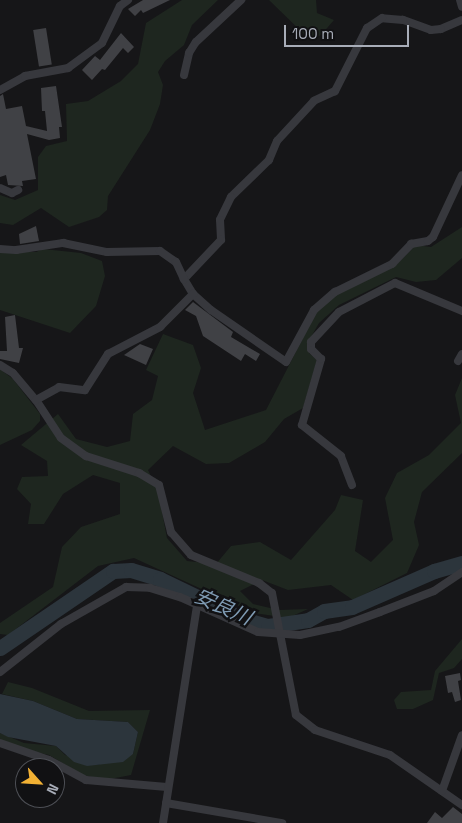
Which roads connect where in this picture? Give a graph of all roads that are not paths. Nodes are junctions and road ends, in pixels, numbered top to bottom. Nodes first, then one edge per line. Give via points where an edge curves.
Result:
1 (128, 0) edge
2 (241, 0) edge
3 (460, 0) edge
4 (462, 7) edge
5 (462, 20) edge
6 (184, 74) dead end
7 (0, 90) edge
8 (462, 175) edge
9 (0, 188) edge
10 (18, 190) dead end
11 (0, 249) edge
12 (184, 279) junction
13 (193, 294) junction
14 (462, 311) edge
15 (0, 365) edge
16 (36, 400) junction
17 (352, 485) dead end
18 (462, 572) edge
19 (197, 606) junction
20 (281, 635) junction
21 (0, 672) edge
22 (462, 736) edge
23 (0, 743) edge
24 (167, 787) junction
25 (442, 790) junction
26 (166, 803) junction
27 (462, 805) edge
28 (163, 823) edge
29 (282, 823) edge

1 - 7 street via 120,6 102,43 68,68 21,77
2 - 6 street via 196,42 189,53
3 - 4 street
5 - 12 street via 431,30 403,20 382,18 367,28 335,91 314,101 277,142 269,160 231,197 220,220 221,240
8 - 13 street via 433,237 411,244 392,264 335,292 314,310 286,362
9 - 10 street via 12,193
11 - 12 street via 16,250 63,243 107,252 160,251 176,262
12 - 13 street
13 - 16 street via 160,327 108,354 85,390 60,387
14 - 17 street via 395,283 339,312 311,342 311,349 320,359 302,425 341,456
15 - 16 street via 13,372
16 - 20 street via 61,438 75,449 110,465 139,473 159,485 163,490 170,532 183,548 212,564 260,583 272,594
18 - 20 street via 434,591 338,628
19 - 20 street via 258,632
19 - 21 street via 159,590 126,588 61,624
19 - 24 street
20 - 25 street via 296,715 315,730 390,755
22 - 25 street
23 - 24 street via 49,760 86,780
24 - 26 street
25 - 27 street
26 - 28 street
26 - 29 street

